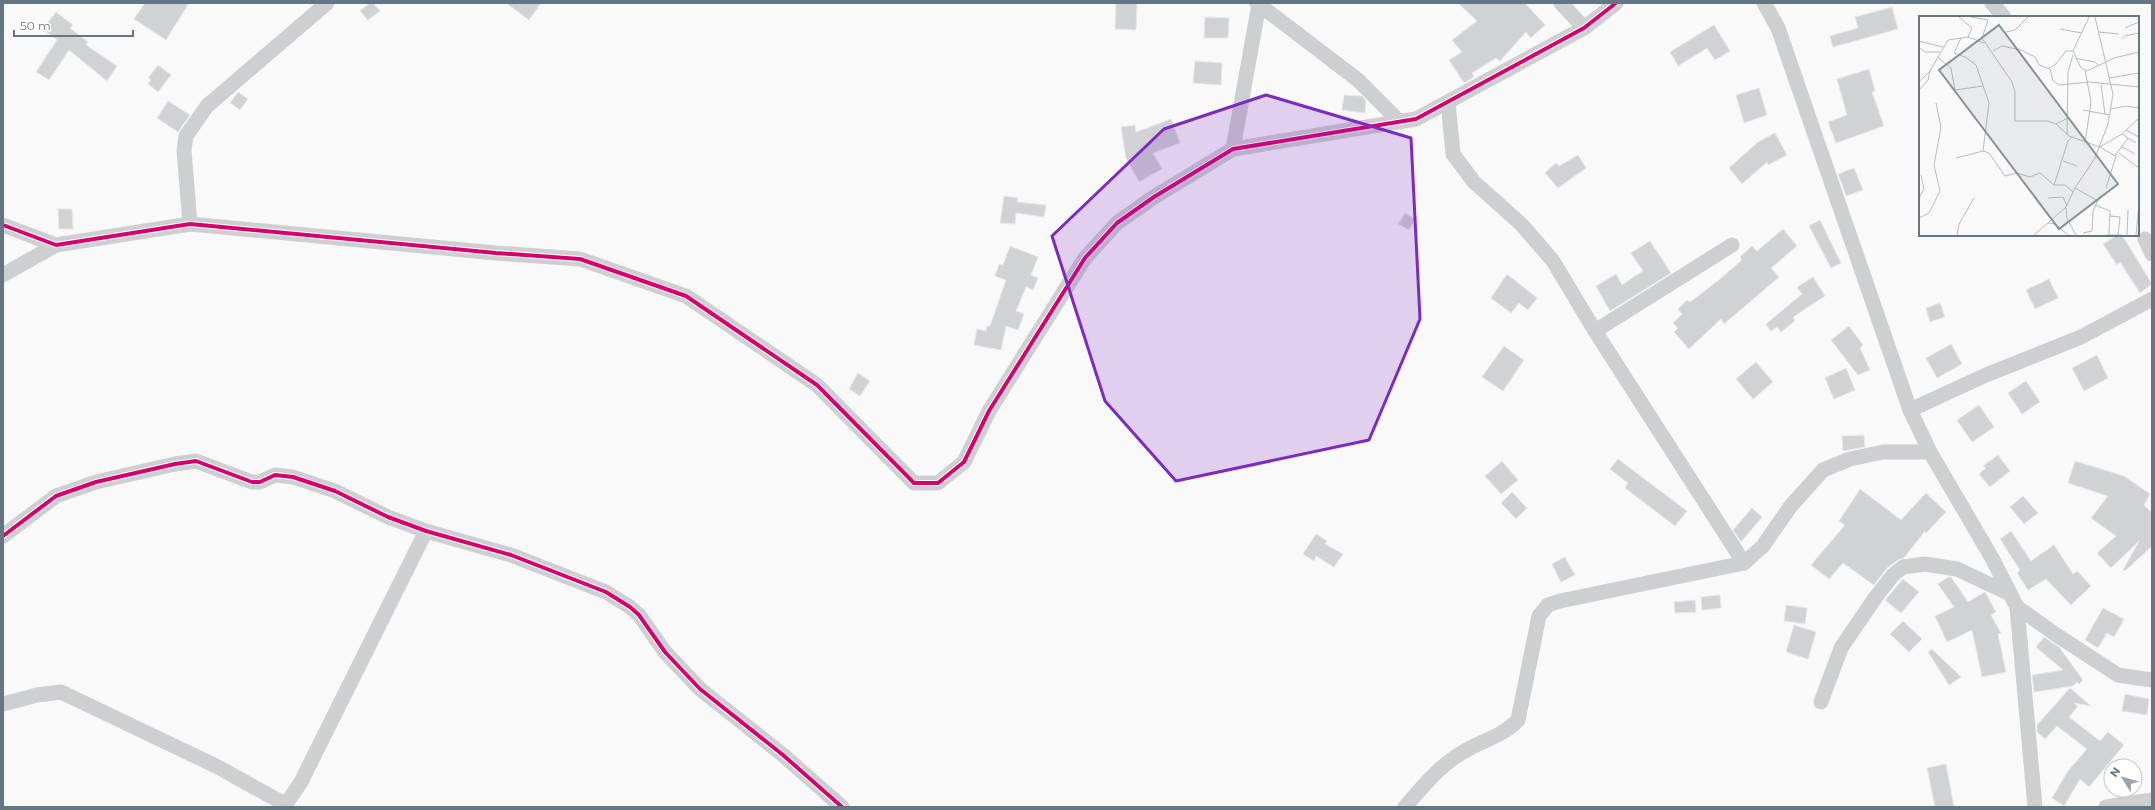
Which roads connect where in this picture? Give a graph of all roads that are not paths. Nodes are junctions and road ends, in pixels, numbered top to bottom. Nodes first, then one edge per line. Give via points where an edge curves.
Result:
1 (327, 3) edge
2 (1561, 3) edge
3 (1616, 3) edge
4 (1764, 3) edge
5 (1992, 3) edge
6 (1258, 4) edge
7 (2003, 16) edge
8 (1584, 28) junction
9 (1448, 102) junction
10 (1399, 121) junction
11 (1233, 149) junction
12 (190, 224) junction
13 (3, 225) edge
14 (2145, 239) dead end
15 (56, 245) junction
16 (1732, 245) dead end
17 (2152, 254) edge
18 (3, 275) edge
19 (2152, 299) edge
20 (1595, 331) junction
21 (1910, 410) junction
22 (1930, 452) junction
23 (426, 531) junction
24 (3, 536) edge
25 (1744, 563) junction
26 (2010, 594) junction
27 (2017, 607) junction
28 (2152, 680) edge
29 (1821, 702) dead end
30 (3, 704) edge
31 (2152, 800) edge
32 (842, 807) edge
33 (1406, 807) edge
34 (2035, 807) edge
35 (2106, 807) edge

1 - 12 street via 207,106 186,136 184,150
2 - 8 street
3 - 8 street
4 - 21 street via 1778,28
5 - 7 street
6 - 10 street via 1358,80
6 - 11 street
8 - 9 street
9 - 10 street via 1416,119
9 - 20 street via 1452,154 1474,182 1522,224 1554,261
10 - 11 street
11 - 12 street via 1154,197 1117,223 1085,258 989,411 964,462 938,483 914,483 817,385 686,296 580,258
12 - 15 street
13 - 15 street
14 - 17 street
15 - 18 street
16 - 20 street
19 - 21 street via 2081,337 1986,375
20 - 25 street
21 - 22 street
22 - 25 street via 1883,452 1850,459 1823,470 1790,507 1762,546
22 - 26 street
23 - 24 street via 388,517 335,491 293,477 275,475 260,482 252,482 196,461 96,482 56,496
23 - 30 street via 301,782 284,803 216,766 61,692
23 - 32 street via 511,555 606,592 630,607 639,615 665,652 700,689 783,755
25 - 33 street via 1560,600 1548,605 1539,616 1518,720 1509,730 1464,751 1429,778
26 - 27 street
26 - 29 street via 1957,570 1925,564 1902,567 1875,598 1841,648
27 - 28 street via 2118,675
27 - 34 street
31 - 35 street

